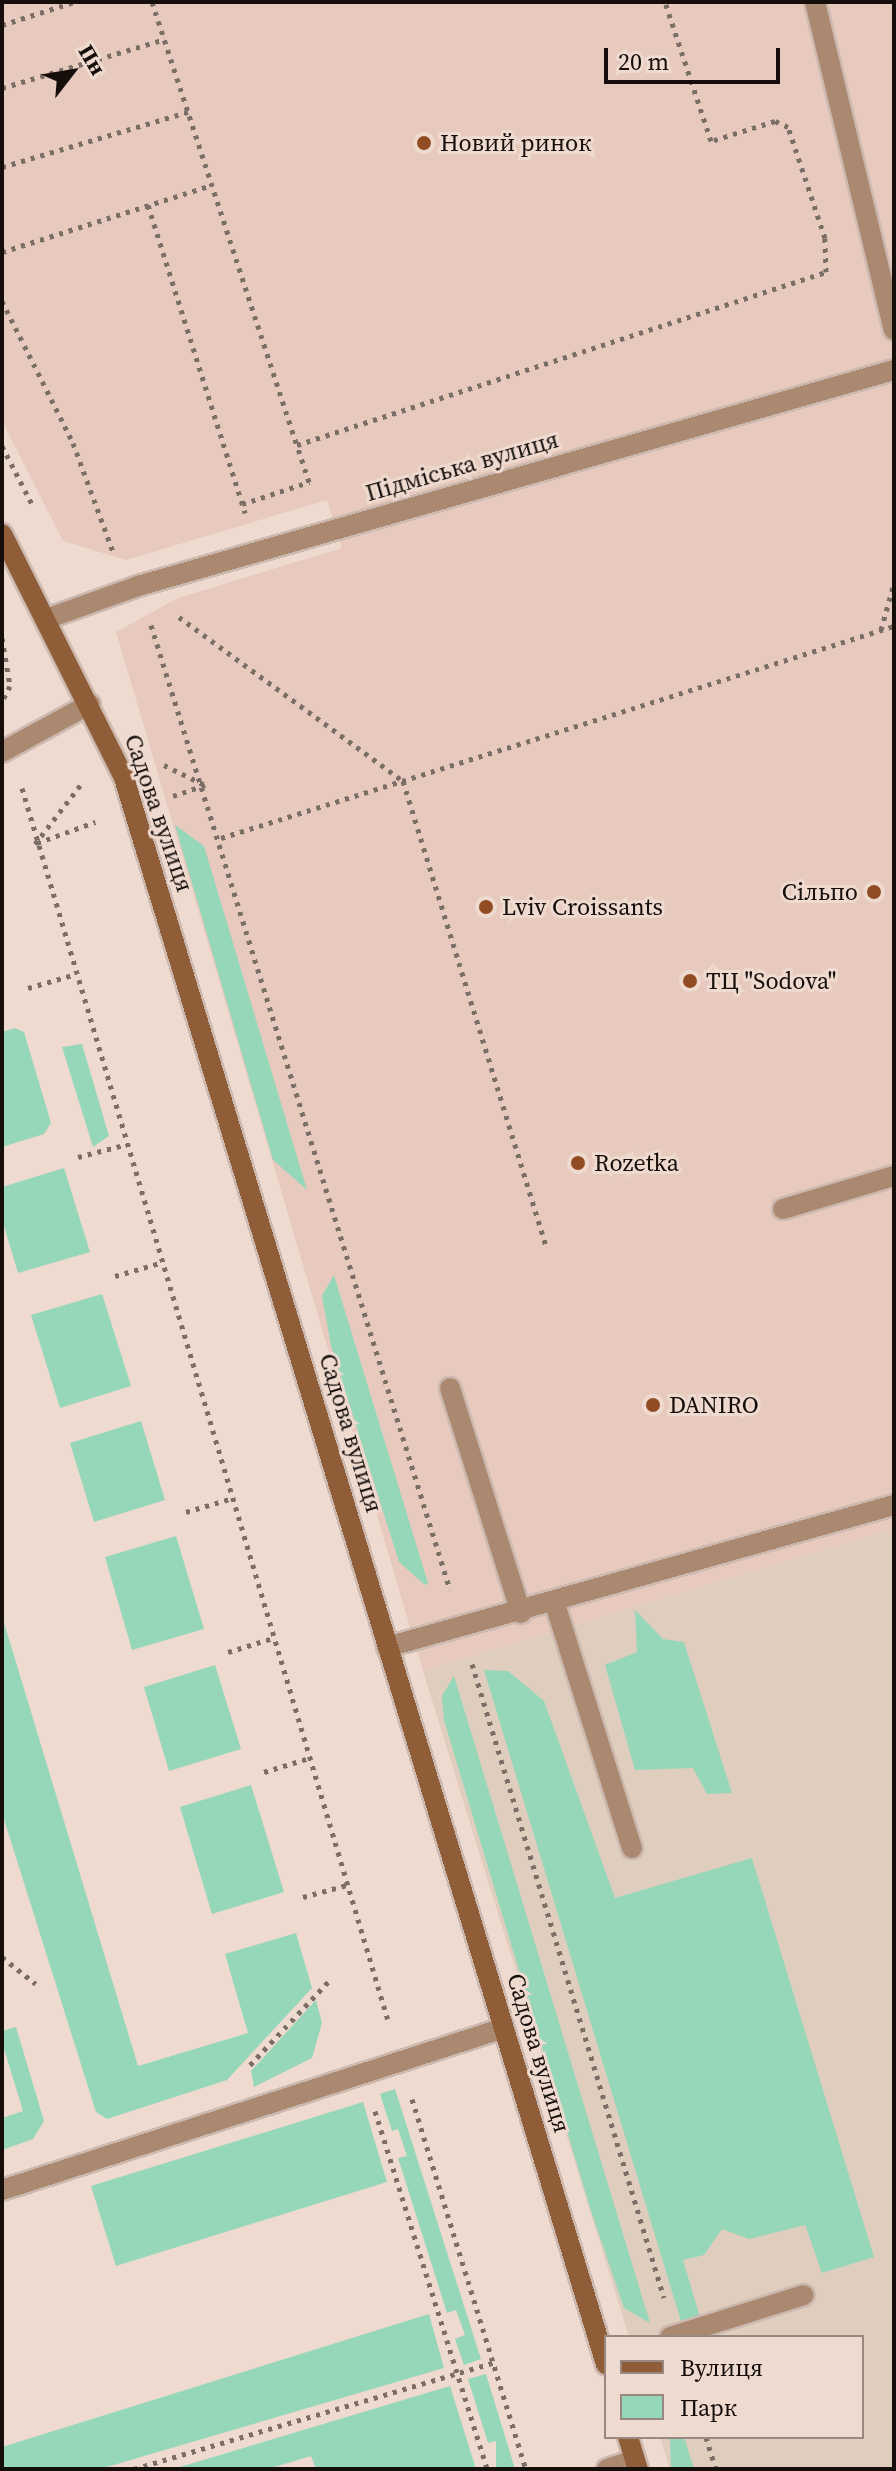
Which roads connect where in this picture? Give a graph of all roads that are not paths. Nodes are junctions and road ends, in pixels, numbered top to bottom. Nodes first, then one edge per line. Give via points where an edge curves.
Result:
1 (815, 2) edge
2 (894, 330) edge
3 (894, 370) edge
4 (2, 534) edge
5 (46, 619) junction
6 (90, 704) junction
7 (2, 752) edge
8 (894, 1176) edge
9 (783, 1209) dead end
10 (450, 1388) dead end
11 (894, 1505) edge
12 (555, 1604) junction
13 (521, 1613) junction
14 (387, 1647) junction
15 (632, 1848) dead end
16 (504, 2028) junction
17 (2, 2190) edge
18 (804, 2295) dead end
19 (676, 2335) edge
20 (604, 2356) edge
21 (629, 2439) edge
22 (636, 2465) edge
23 (607, 2469) edge

1 - 2 street
3 - 5 street, Підміська вулиця via 138,586
4 - 5 street, Садова вулиця
5 - 6 street, Садова вулиця
6 - 7 street
6 - 14 street, Садова вулиця via 155,875
8 - 9 street
10 - 13 street
11 - 12 street
12 - 13 street
12 - 15 street
13 - 14 street
14 - 16 street, Садова вулиця
16 - 17 street
16 - 20 street, Садова вулиця
18 - 19 street
21 - 22 street
22 - 23 street

